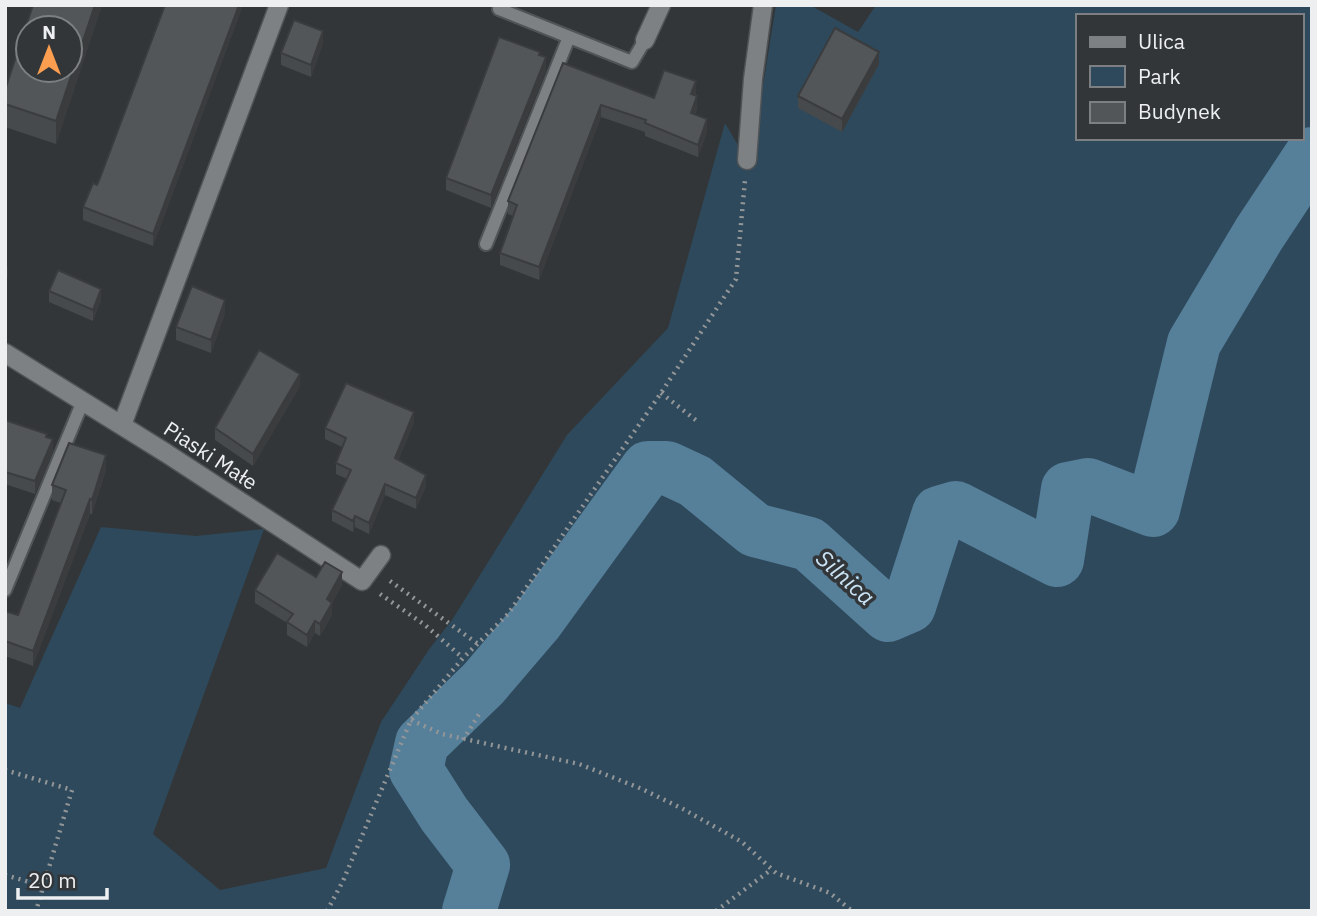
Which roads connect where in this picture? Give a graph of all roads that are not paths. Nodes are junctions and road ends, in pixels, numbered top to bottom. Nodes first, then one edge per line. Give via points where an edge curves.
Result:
1 (279, 5) edge
2 (661, 5) edge
3 (763, 5) edge
4 (499, 9) dead end
5 (569, 37) junction
6 (645, 40) joint
7 (747, 160) road end
8 (486, 244) dead end
9 (5, 353) edge
10 (83, 401) junction
11 (122, 425) junction
12 (372, 568) road end
13 (5, 590) edge

1 - 11 street
2 - 6 street
3 - 7 street
4 - 5 lane
5 - 6 lane via 632,62
5 - 8 lane
9 - 10 street, Piaski Małe
10 - 11 street, Piaski Małe
10 - 13 lane
11 - 12 street, Piaski Małe

